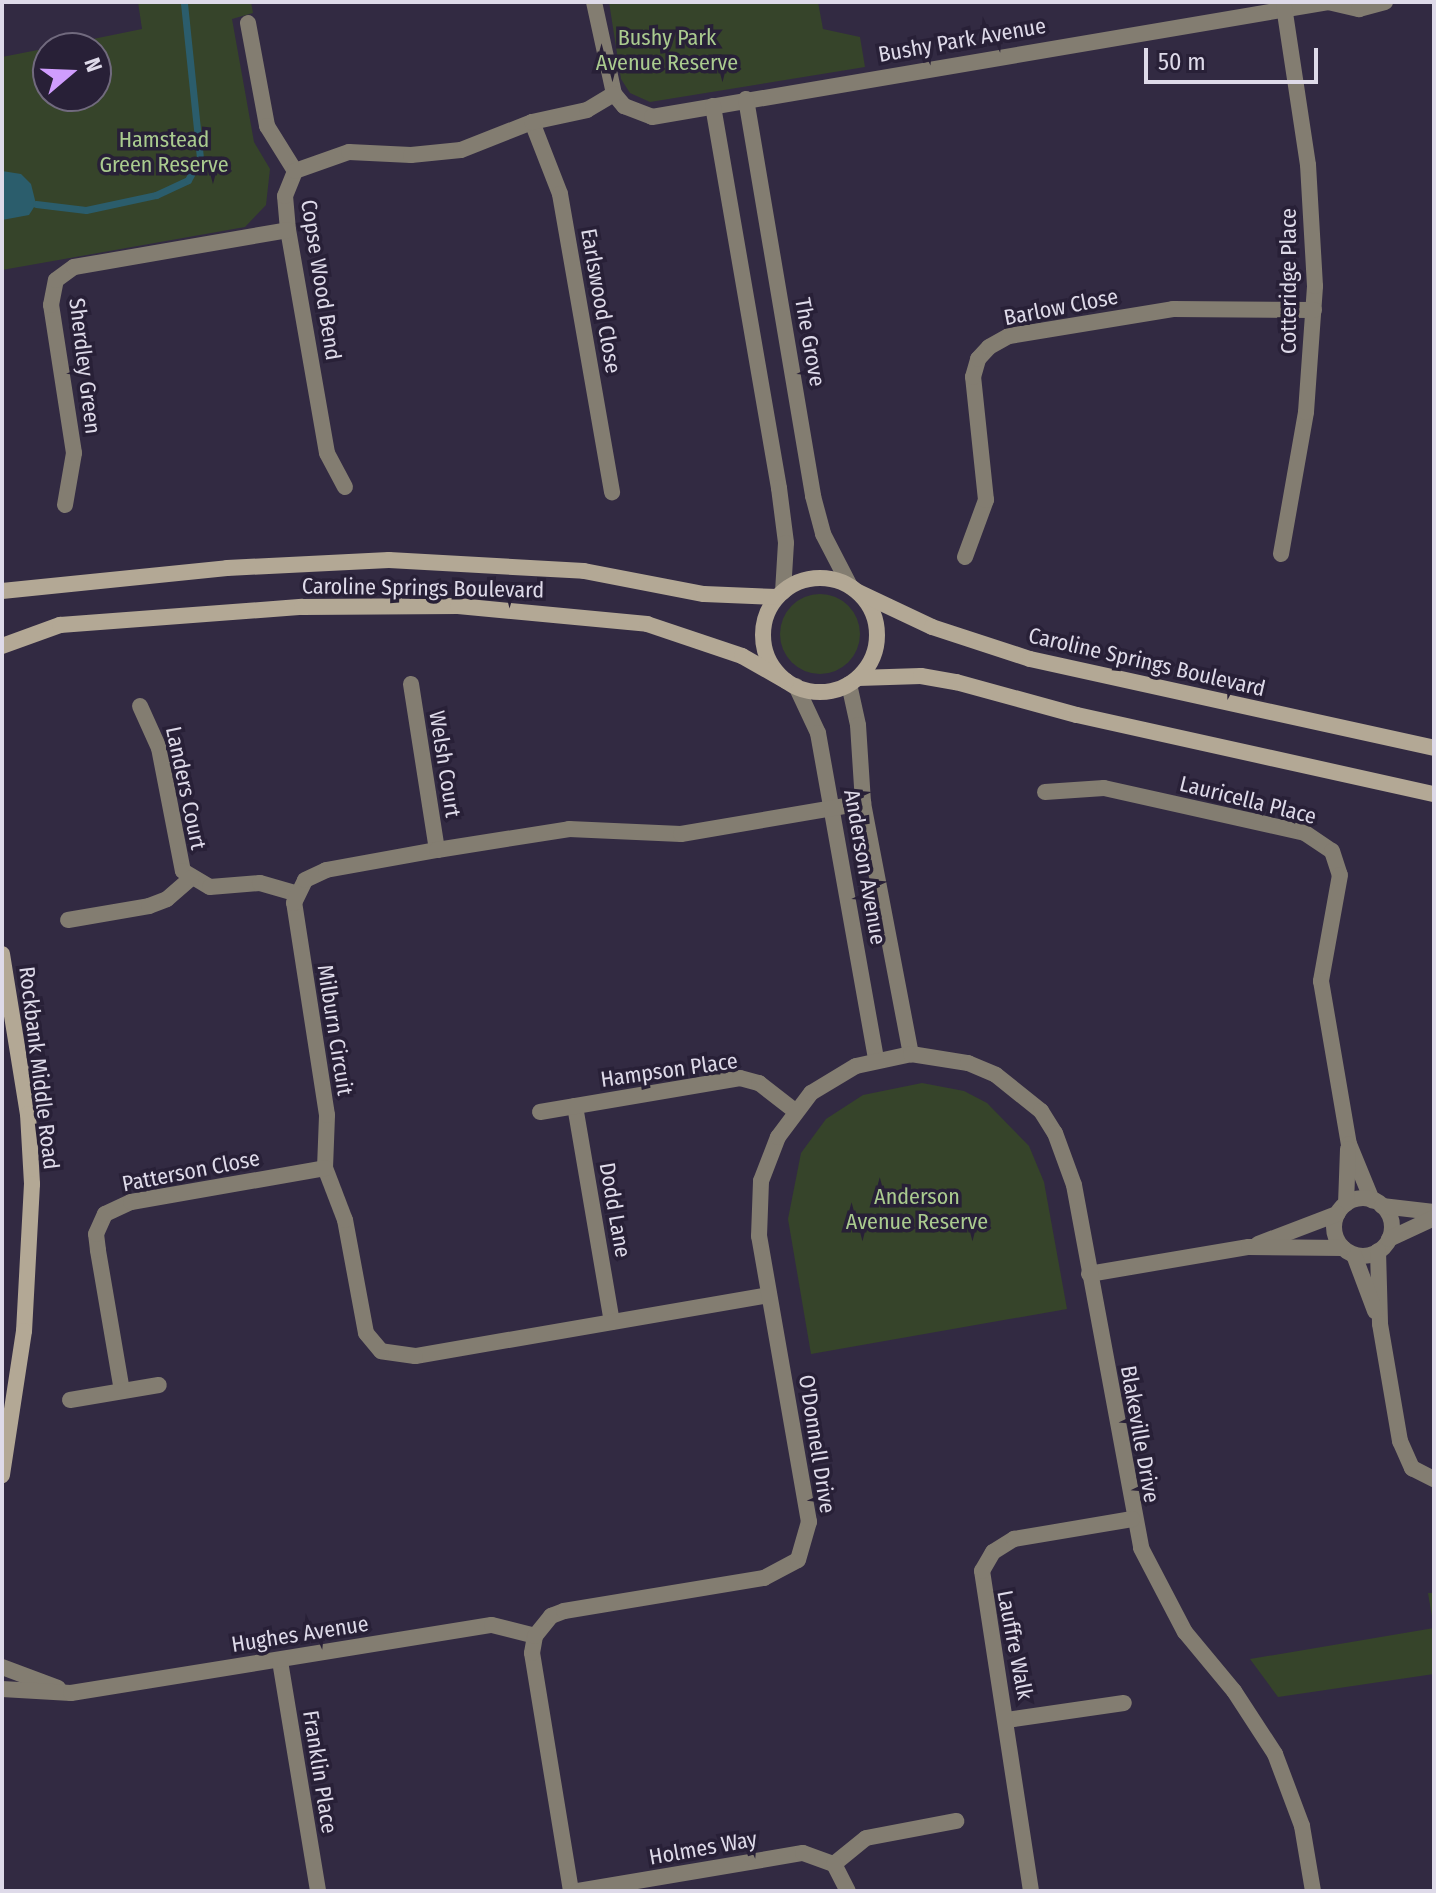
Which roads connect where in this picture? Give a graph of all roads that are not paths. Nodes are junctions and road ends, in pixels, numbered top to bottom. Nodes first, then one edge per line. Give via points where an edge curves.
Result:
1 (594, 2) edge
2 (1328, 2) edge
3 (1385, 2) edge
4 (1284, 7) junction
5 (248, 23) dead end
6 (614, 94) junction
7 (746, 99) junction
8 (713, 106) junction
9 (532, 122) junction
10 (295, 171) junction
11 (288, 230) junction
12 (1314, 310) junction
13 (345, 487) dead end
14 (612, 492) dead end
15 (65, 505) dead end
16 (1281, 554) dead end
17 (965, 557) dead end
18 (854, 589) junction
19 (2, 591) edge
20 (780, 594) junction
21 (2, 646) edge
22 (854, 681) junction
23 (411, 684) dead end
24 (791, 684) junction
25 (140, 706) dead end
26 (1434, 748) edge
27 (1045, 792) dead end
28 (1434, 794) edge
29 (863, 803) junction
30 (832, 808) junction
31 (437, 850) junction
32 (191, 878) junction
33 (296, 893) junction
34 (68, 920) dead end
35 (2, 954) edge
36 (911, 1054) junction
37 (885, 1058) junction
38 (575, 1106) junction
39 (795, 1111) junction
40 (540, 1112) dead end
41 (1349, 1144) junction
42 (325, 1168) junction
43 (1377, 1203) junction
44 (1342, 1209) junction
45 (1434, 1212) edge
46 (1434, 1218) edge
47 (1384, 1245) junction
48 (1249, 1247) junction
49 (1348, 1252) junction
50 (1089, 1274) junction
51 (769, 1295) junction
52 (612, 1322) junction
53 (1380, 1324) junction
54 (159, 1385) dead end
55 (122, 1391) junction
56 (70, 1400) dead end
57 (3, 1470) edge
58 (1434, 1479) edge
59 (1132, 1519) junction
60 (535, 1636) junction
61 (280, 1661) junction
62 (2, 1667) edge
63 (2, 1689) edge
64 (71, 1693) junction
65 (1124, 1703) dead end
66 (1007, 1720) junction
67 (956, 1821) dead end
68 (834, 1864) junction
69 (318, 1891) edge
70 (571, 1891) edge
71 (578, 1891) edge
72 (848, 1891) edge
73 (1031, 1891) edge
74 (1313, 1891) edge

1 - 6 street
2 - 3 street, Bushy Park Avenue via 1359,9
2 - 4 street, Bushy Park Avenue
4 - 7 street, Bushy Park Avenue
4 - 12 street, Cotteridge Place via 1308,165
5 - 10 street via 267,126
6 - 8 street, Bushy Park Avenue via 624,106 652,117
6 - 9 street, Copse Wood Bend via 587,110
7 - 8 street, Bushy Park Avenue
7 - 18 street, The Grove via 813,496 826,544
8 - 20 street via 779,488 786,543
9 - 10 street, Copse Wood Bend via 461,150 411,155 349,152
9 - 14 street, Earlswood Close via 560,194
10 - 11 street, Copse Wood Bend via 285,196
11 - 13 street, Copse Wood Bend via 327,453
11 - 15 street, Sherdley Green via 74,267 56,280 51,305 74,453
12 - 16 street, Cotteridge Place via 1306,412
12 - 17 street, Barlow Close via 1173,309 1009,336 989,347 978,359 973,377 986,500
18 - 20 main road via 815,578
18 - 22 main road via 870,607 877,644
18 - 26 main road, Caroline Springs Boulevard via 932,627 1030,659
19 - 20 main road, Caroline Springs Boulevard via 227,568 389,560 584,571 704,594
20 - 24 main road via 768,613 764,641 774,667
21 - 24 main road, Caroline Springs Boulevard via 60,625 302,607 458,606 647,624 742,656
22 - 24 main road via 823,692
22 - 28 main road via 921,676 956,682 1077,715
22 - 29 street, Anderson Avenue
23 - 31 street, Welsh Court
24 - 30 street, Anderson Avenue via 818,733
25 - 32 street, Landers Court via 159,748 178,860
27 - 41 street, Lauricella Place via 1104,788 1305,833 1332,851 1340,875 1321,981
29 - 30 street
29 - 36 street, Anderson Avenue
30 - 31 street via 681,834 593,827
30 - 37 street, Anderson Avenue
31 - 33 street via 326,870 305,880
32 - 33 street, Landers Court via 210,887 260,883
32 - 34 street, Landers Court via 167,899 149,906
33 - 42 street, Milburn Circuit via 293,914 327,1115
35 - 57 main road, Rockbank Middle Road via 24,1085 32,1184 24,1331
36 - 37 street, Blakeville Drive
36 - 50 street, Blakeville Drive via 968,1063 996,1075 1041,1111 1066,1158
37 - 39 street, O'Donnell Drive via 838,1074
38 - 39 street, Hampson Place via 740,1078 759,1083
38 - 40 street, Hampson Place
38 - 52 street, Dodd Lane
39 - 51 street, O'Donnell Drive via 761,1181 759,1236
41 - 43 street, Lauricella Place
41 - 44 street, Lauricella Place
42 - 52 street, Milburn Circuit via 345,1220 366,1333 381,1351 415,1356
42 - 55 street, Patterson Close via 131,1202 105,1214 96,1234
43 - 44 street
43 - 45 street
43 - 47 street via 1391,1222
44 - 48 street
44 - 49 street via 1334,1232
46 - 47 street
47 - 49 street
47 - 53 street
48 - 49 street
48 - 50 street
49 - 53 street
50 - 59 street, Blakeville Drive
51 - 52 street, Milburn Circuit
51 - 60 street, O'Donnell Drive via 809,1522 798,1560 764,1578 564,1611 551,1616
53 - 58 street via 1404,1456 1412,1468
54 - 55 street
55 - 56 street
59 - 66 street, Lauffre Walk via 1014,1539 986,1561 983,1598
59 - 74 street, Blakeville Drive via 1167,1605 1257,1722 1275,1754 1302,1826
60 - 61 street, Hughes Avenue via 492,1625
60 - 70 street via 533,1663
61 - 64 street, Hughes Avenue
61 - 69 street, Franklin Place
62 - 64 street, Hughes Avenue
63 - 64 street, Hughes Avenue
65 - 66 street
66 - 73 street, Lauffre Walk via 1009,1765
67 - 68 street via 866,1838
68 - 71 street, Holmes Way via 803,1853
68 - 72 street

